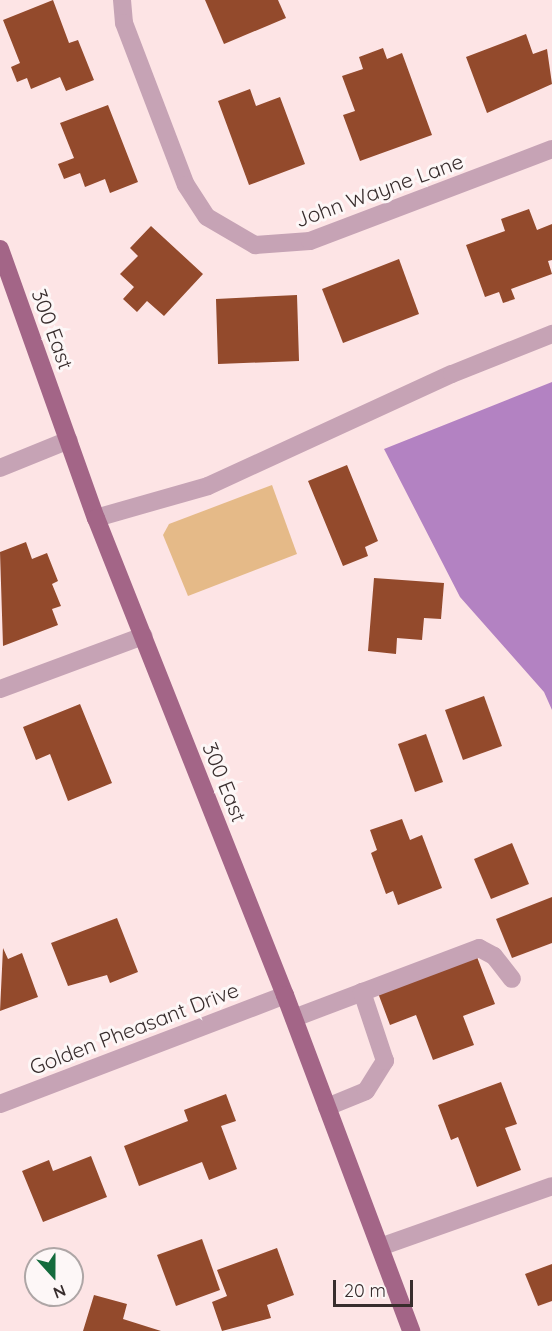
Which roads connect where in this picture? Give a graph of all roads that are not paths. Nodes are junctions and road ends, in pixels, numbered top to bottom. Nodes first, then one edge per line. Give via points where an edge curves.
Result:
1 (122, 0) edge
2 (552, 149) edge
3 (0, 249) edge
4 (552, 334) edge
5 (69, 440) junction
6 (0, 468) edge
7 (96, 518) junction
8 (143, 636) junction
9 (0, 689) edge
10 (512, 979) dead end
11 (363, 992) junction
12 (285, 994) junction
13 (294, 1018) junction
14 (0, 1104) edge
15 (327, 1107) junction
16 (552, 1186) edge
17 (380, 1247) junction
18 (411, 1331) edge

1 - 2 street, John Wayne Lane via 124,23 186,185 207,217 255,245 310,241
3 - 5 main road, 300 East
4 - 7 street via 452,374 208,486
5 - 6 street
5 - 7 main road, 300 East
7 - 8 main road, 300 East
8 - 9 street
8 - 12 main road, 300 East
10 - 11 street via 494,956 479,948
11 - 13 street
11 - 15 street via 385,1061 366,1091
12 - 13 main road, 300 East
12 - 14 street, Golden Pheasant Drive
13 - 15 main road, 300 East
15 - 17 main road, 300 East
16 - 17 street
17 - 18 main road, 300 East

